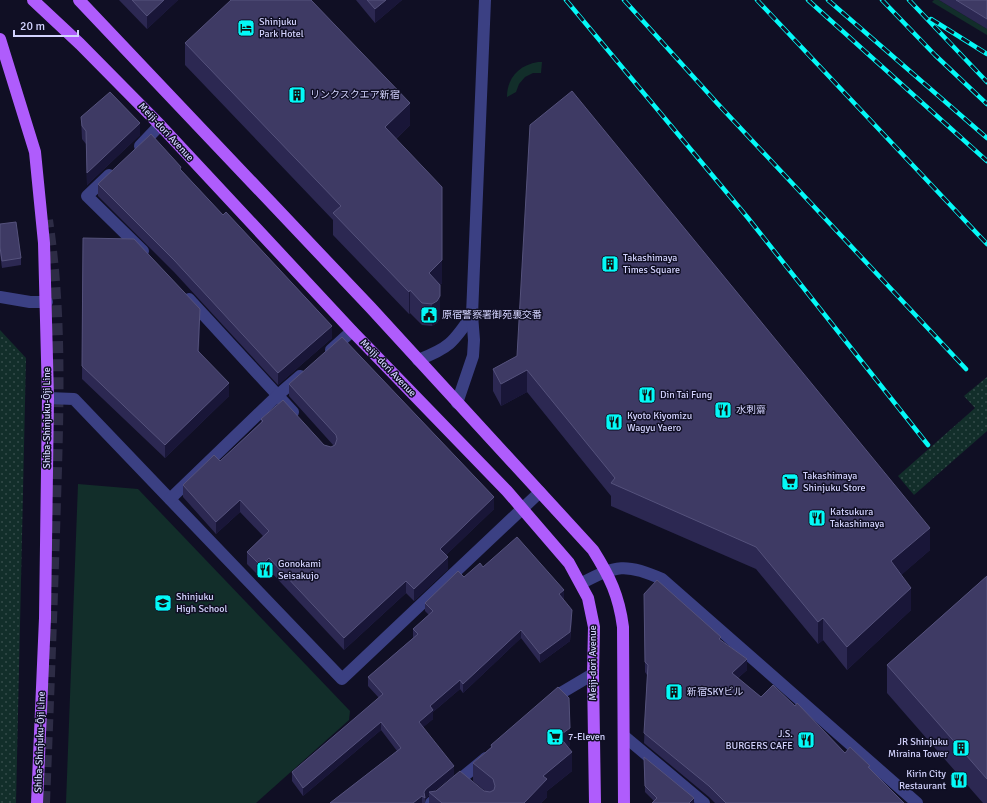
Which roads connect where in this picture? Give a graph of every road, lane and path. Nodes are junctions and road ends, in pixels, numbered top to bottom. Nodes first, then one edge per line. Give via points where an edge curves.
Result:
1 (32, 0) edge
2 (79, 0) edge
3 (485, 0) edge
4 (0, 39) edge
5 (160, 124) junction
6 (133, 152) edge
7 (115, 169) edge
8 (153, 261) edge
9 (180, 289) edge
10 (0, 297) edge
11 (47, 302) junction
12 (472, 315) junction
13 (352, 330) junction
14 (319, 360) edge
15 (418, 360) junction
16 (308, 370) edge
17 (278, 395) junction
18 (48, 398) junction
19 (457, 403) junction
20 (299, 418) edge
21 (540, 492) junction
22 (170, 499) junction
23 (523, 509) junction
24 (606, 570) junction
25 (582, 583) junction
26 (593, 674) junction
27 (543, 708) edge
28 (624, 736) junction
29 (496, 750) edge
30 (460, 780) junction
31 (471, 790) edge
32 (37, 803) edge
33 (431, 803) edge
34 (595, 803) edge
35 (624, 803) edge
36 (704, 803) edge
37 (917, 803) edge

1 - 5 main road, Meiji-dori Avenue
2 - 15 main road
3 - 12 street
4 - 11 main road, Shiba-Shinjuku-Ōji Line via 35,152
5 - 6 street
5 - 13 main road, Meiji-dori Avenue
7 - 8 street via 87,196
9 - 17 street
10 - 11 street
11 - 18 main road, Shiba-Shinjuku-Ōji Line
12 - 15 street via 456,339 440,351
12 - 19 street via 473,356
13 - 14 street
13 - 23 main road, Meiji-dori Avenue
15 - 19 main road
16 - 17 street
17 - 20 street
17 - 22 street
18 - 22 street via 74,399
18 - 32 main road, Shiba-Shinjuku-Ōji Line via 45,618
19 - 21 main road
21 - 23 street
21 - 24 main road via 593,550
22 - 23 street via 342,679
23 - 25 main road, Meiji-dori Avenue via 569,563
24 - 25 street
24 - 28 main road via 621,607
24 - 37 street via 643,570 662,579
25 - 26 main road, Meiji-dori Avenue via 594,627
26 - 27 street via 561,693
26 - 34 main road, Meiji-dori Avenue
28 - 35 main road
28 - 36 street
29 - 30 street
30 - 31 street
30 - 33 street

